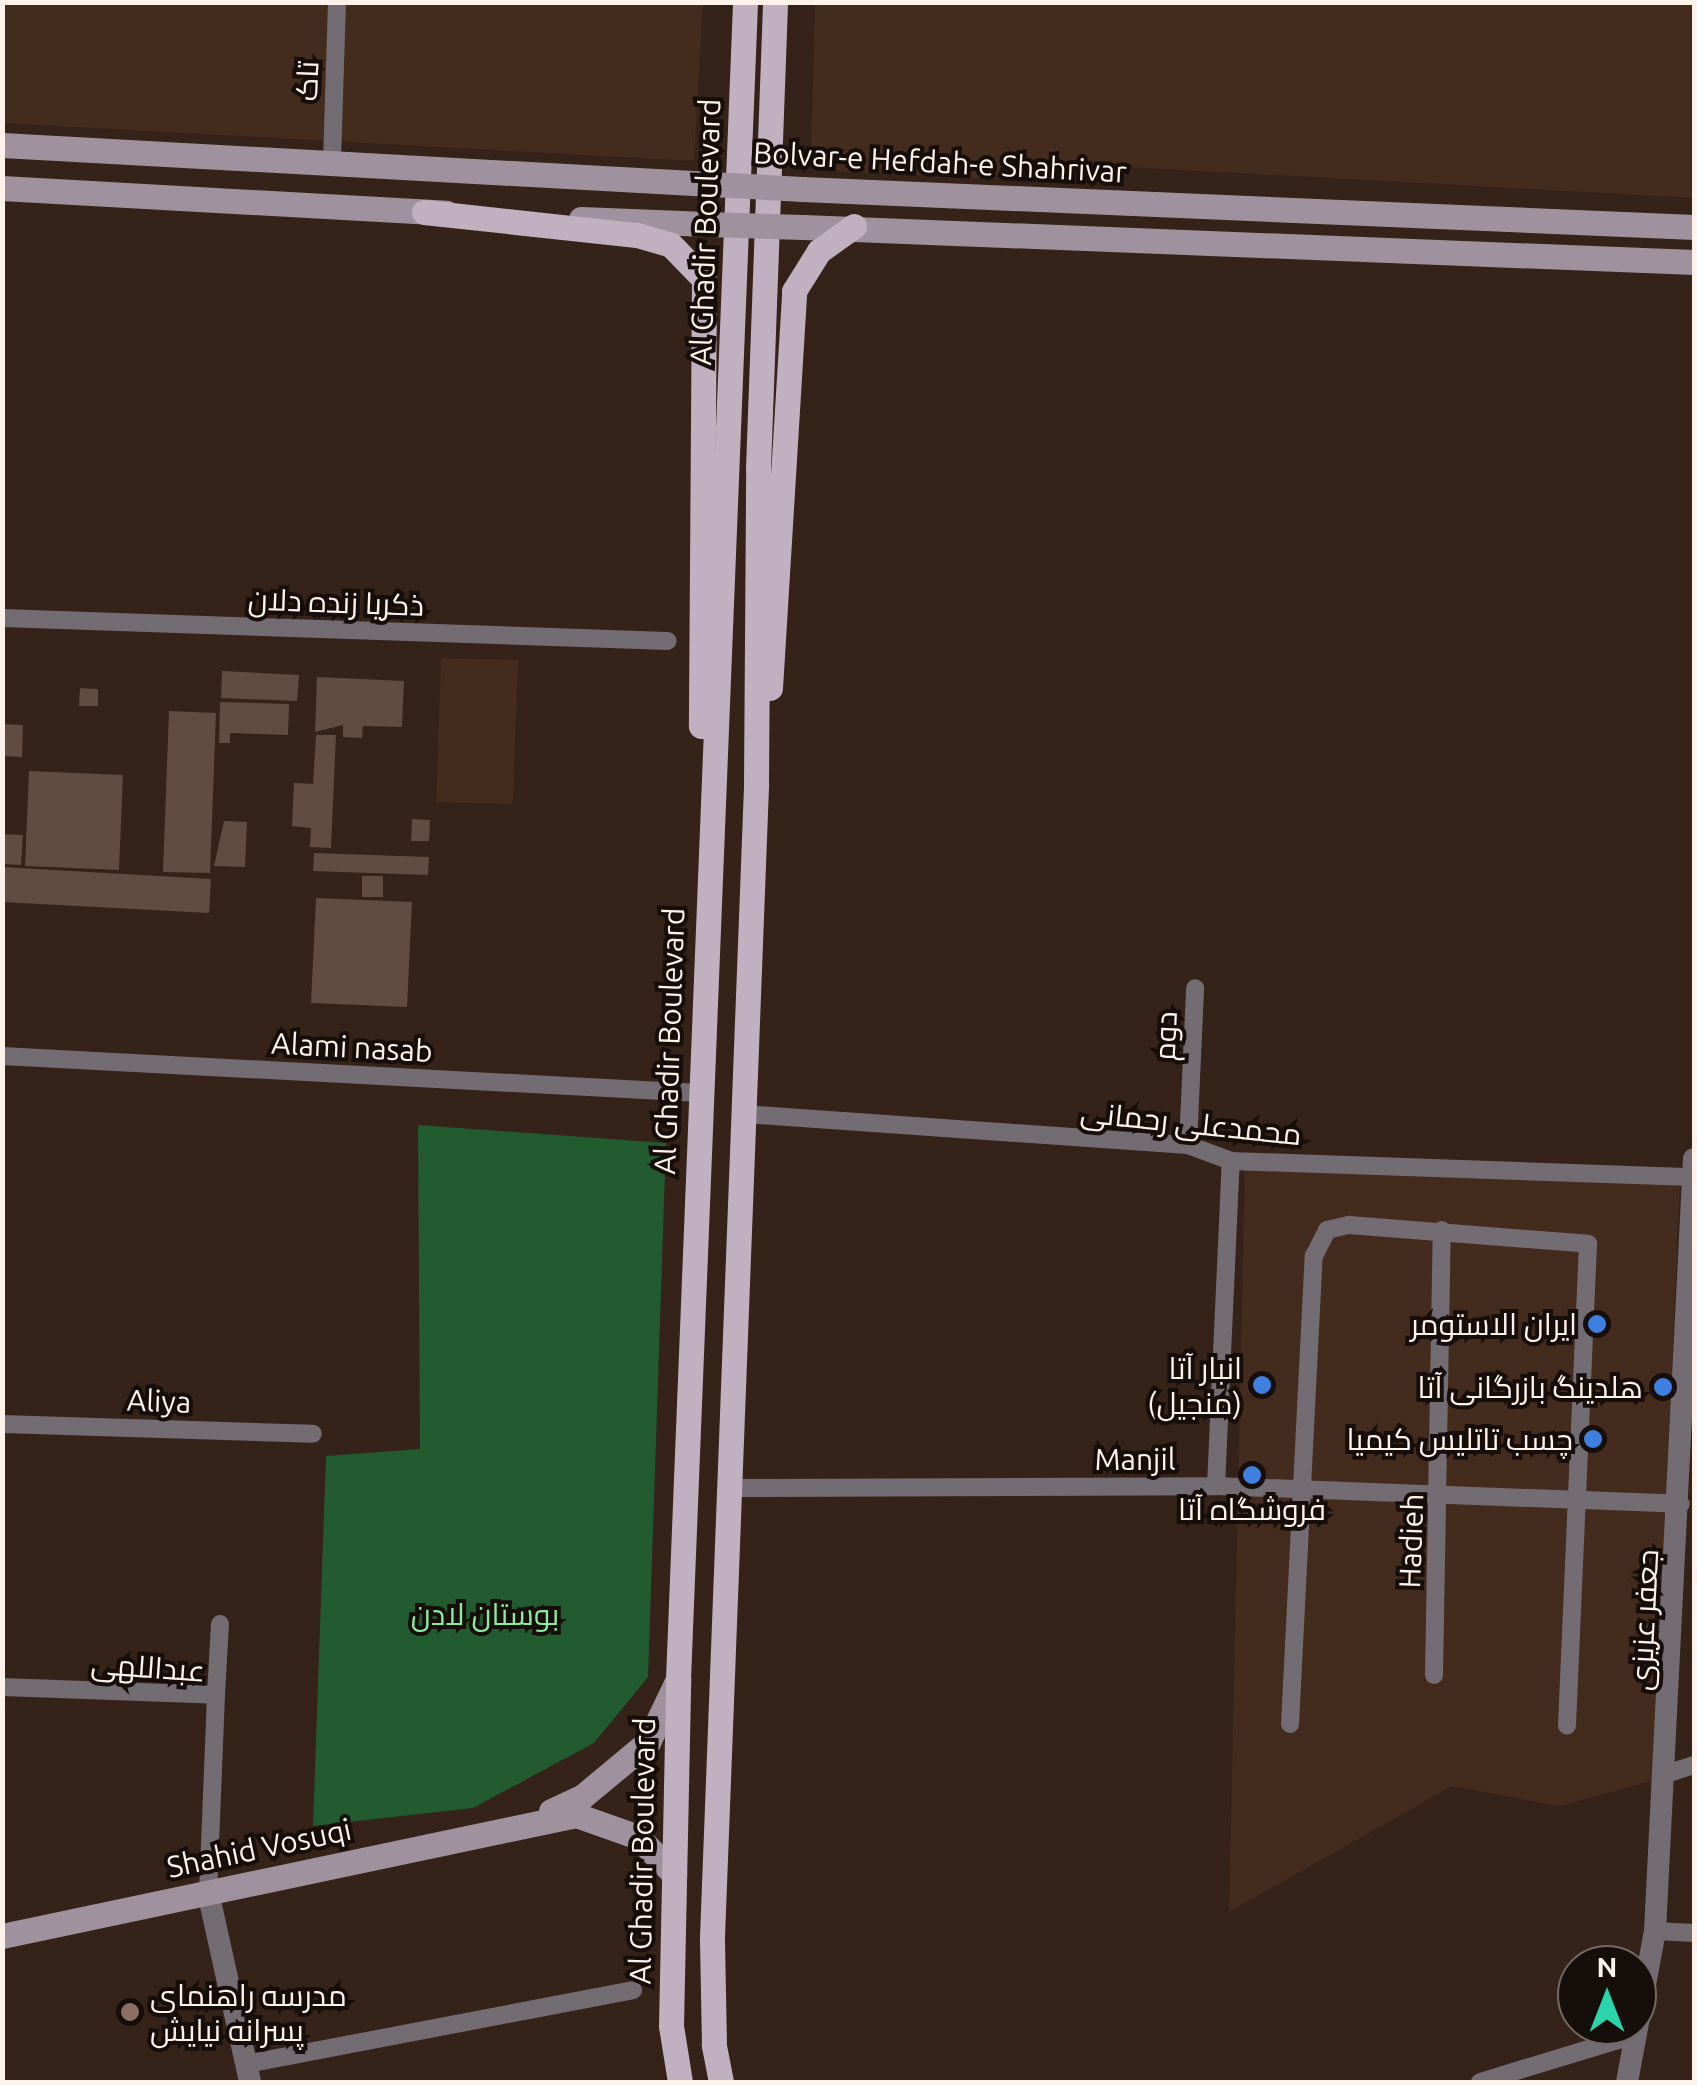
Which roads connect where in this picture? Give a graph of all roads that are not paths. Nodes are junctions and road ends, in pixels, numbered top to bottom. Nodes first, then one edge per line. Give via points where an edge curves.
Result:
1 (336, 2) edge
2 (746, 2) edge
3 (775, 2) edge
4 (2, 145) edge
5 (332, 161) junction
6 (2, 188) edge
7 (424, 212) junction
8 (854, 226) junction
9 (1694, 226) edge
10 (1694, 262) edge
11 (2, 618) edge
12 (668, 641) dead end
13 (756, 784) junction
14 (708, 830) junction
15 (1195, 988) dead end
16 (2, 1056) edge
17 (700, 1093) junction
18 (743, 1114) junction
19 (1188, 1146) junction
20 (1231, 1161) junction
21 (1694, 1168) edge
22 (1692, 1229) edge
23 (1442, 1230) junction
24 (2, 1424) edge
25 (313, 1434) dead end
26 (1216, 1486) junction
27 (730, 1488) junction
28 (1302, 1488) junction
29 (1440, 1498) junction
30 (1580, 1500) junction
31 (1681, 1504) junction
32 (220, 1624) dead end
33 (1434, 1675) dead end
34 (678, 1679) junction
35 (2, 1687) edge
36 (216, 1694) junction
37 (1290, 1724) dead end
38 (1567, 1726) dead end
39 (1694, 1765) edge
40 (1666, 1774) junction
41 (528, 1822) junction
42 (674, 1874) junction
43 (208, 1892) junction
44 (1655, 1931) junction
45 (1694, 1934) edge
46 (2, 1936) edge
47 (1652, 1945) edge
48 (633, 1990) dead end
49 (1602, 2045) edge
50 (1633, 2045) edge
51 (248, 2073) edge
52 (680, 2082) edge
53 (721, 2082) edge
54 (1480, 2082) edge
55 (1627, 2082) edge

1 - 5 street, تاک
2 - 14 main road, Al Ghadir Boulevard
3 - 13 main road, Al Ghadir Boulevard via 758,468
4 - 5 main road, Bolvar-e Hefdah-e Shahrivar
5 - 9 main road, Bolvar-e Hefdah-e Shahrivar, bridge via 682,184
6 - 7 main road
7 - 8 main road, bridge
7 - 14 main road via 637,235 671,246 704,279 697,668
8 - 10 main road
8 - 13 main road via 819,250 791,306 778,619
11 - 12 street, ذکریا زنده دلان
13 - 18 main road, Al Ghadir Boulevard
14 - 17 main road, Al Ghadir Boulevard
15 - 19 street, دوم
16 - 17 street, Alami nasab
17 - 34 main road, Al Ghadir Boulevard
18 - 19 street, محمدعلی رحمانی
18 - 27 main road, Al Ghadir Boulevard
19 - 20 street, محمدعلی رحمانی
20 - 21 street, محمدعلی رحمانی
20 - 26 street, Manjil
21 - 22 street, جعفر عزیزی
22 - 31 street, جعفر عزیزی
23 - 28 street via 1350,1226 1320,1238
23 - 29 street, Hadieh
23 - 30 street via 1588,1244
24 - 25 street, Aliya
26 - 27 street, Manjil
26 - 28 street
27 - 53 main road, Al Ghadir Boulevard via 712,1937
28 - 29 street
28 - 37 street
29 - 30 street
29 - 33 street, Hadieh
30 - 31 street
30 - 38 street
31 - 40 street, جعفر عزیزی
32 - 36 street
34 - 41 main road via 648,1742 582,1796
34 - 42 main road, Al Ghadir Boulevard
35 - 36 street, عبداللهی
36 - 43 street, عبداللهی
39 - 40 street
40 - 44 street, جعفر عزیزی
41 - 42 main road via 576,1815 607,1822 638,1837
41 - 43 main road, Shahid Vosuqi
42 - 52 main road, Al Ghadir Boulevard via 671,2026
43 - 46 main road, Shahid Vosuqi
43 - 51 street
44 - 45 street
44 - 47 street, جعفر عزیزی
48 - 51 street
49 - 54 street
50 - 55 street, جعفر عزیزی

